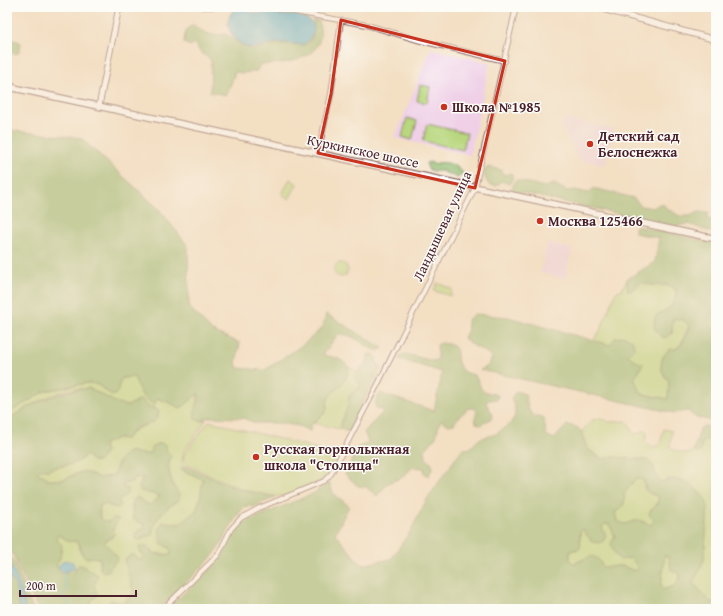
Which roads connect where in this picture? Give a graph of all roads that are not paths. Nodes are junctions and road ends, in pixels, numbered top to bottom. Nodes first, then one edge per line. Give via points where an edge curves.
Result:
1 (119, 7) edge
2 (203, 7) edge
3 (213, 7) edge
4 (267, 7) edge
5 (516, 7) edge
6 (595, 7) edge
7 (341, 20) junction
8 (716, 40) edge
9 (505, 61) junction
10 (7, 82) edge
11 (99, 106) junction
12 (318, 153) junction
13 (475, 188) junction
14 (716, 239) edge
15 (162, 609) edge

1 - 11 street
2 - 3 street
4 - 7 street
5 - 9 street, Ландышевая улица
6 - 8 street
7 - 9 street
7 - 12 street via 331,94
9 - 13 street, Ландышевая улица
10 - 11 main road, Куркинское шоссе via 14,88
11 - 12 main road, Куркинское шоссе
12 - 13 main road, Куркинское шоссе
13 - 14 main road, Куркинское шоссе
13 - 15 street, Ландышевая улица via 393,355 328,478 241,518 231,529 218,554

